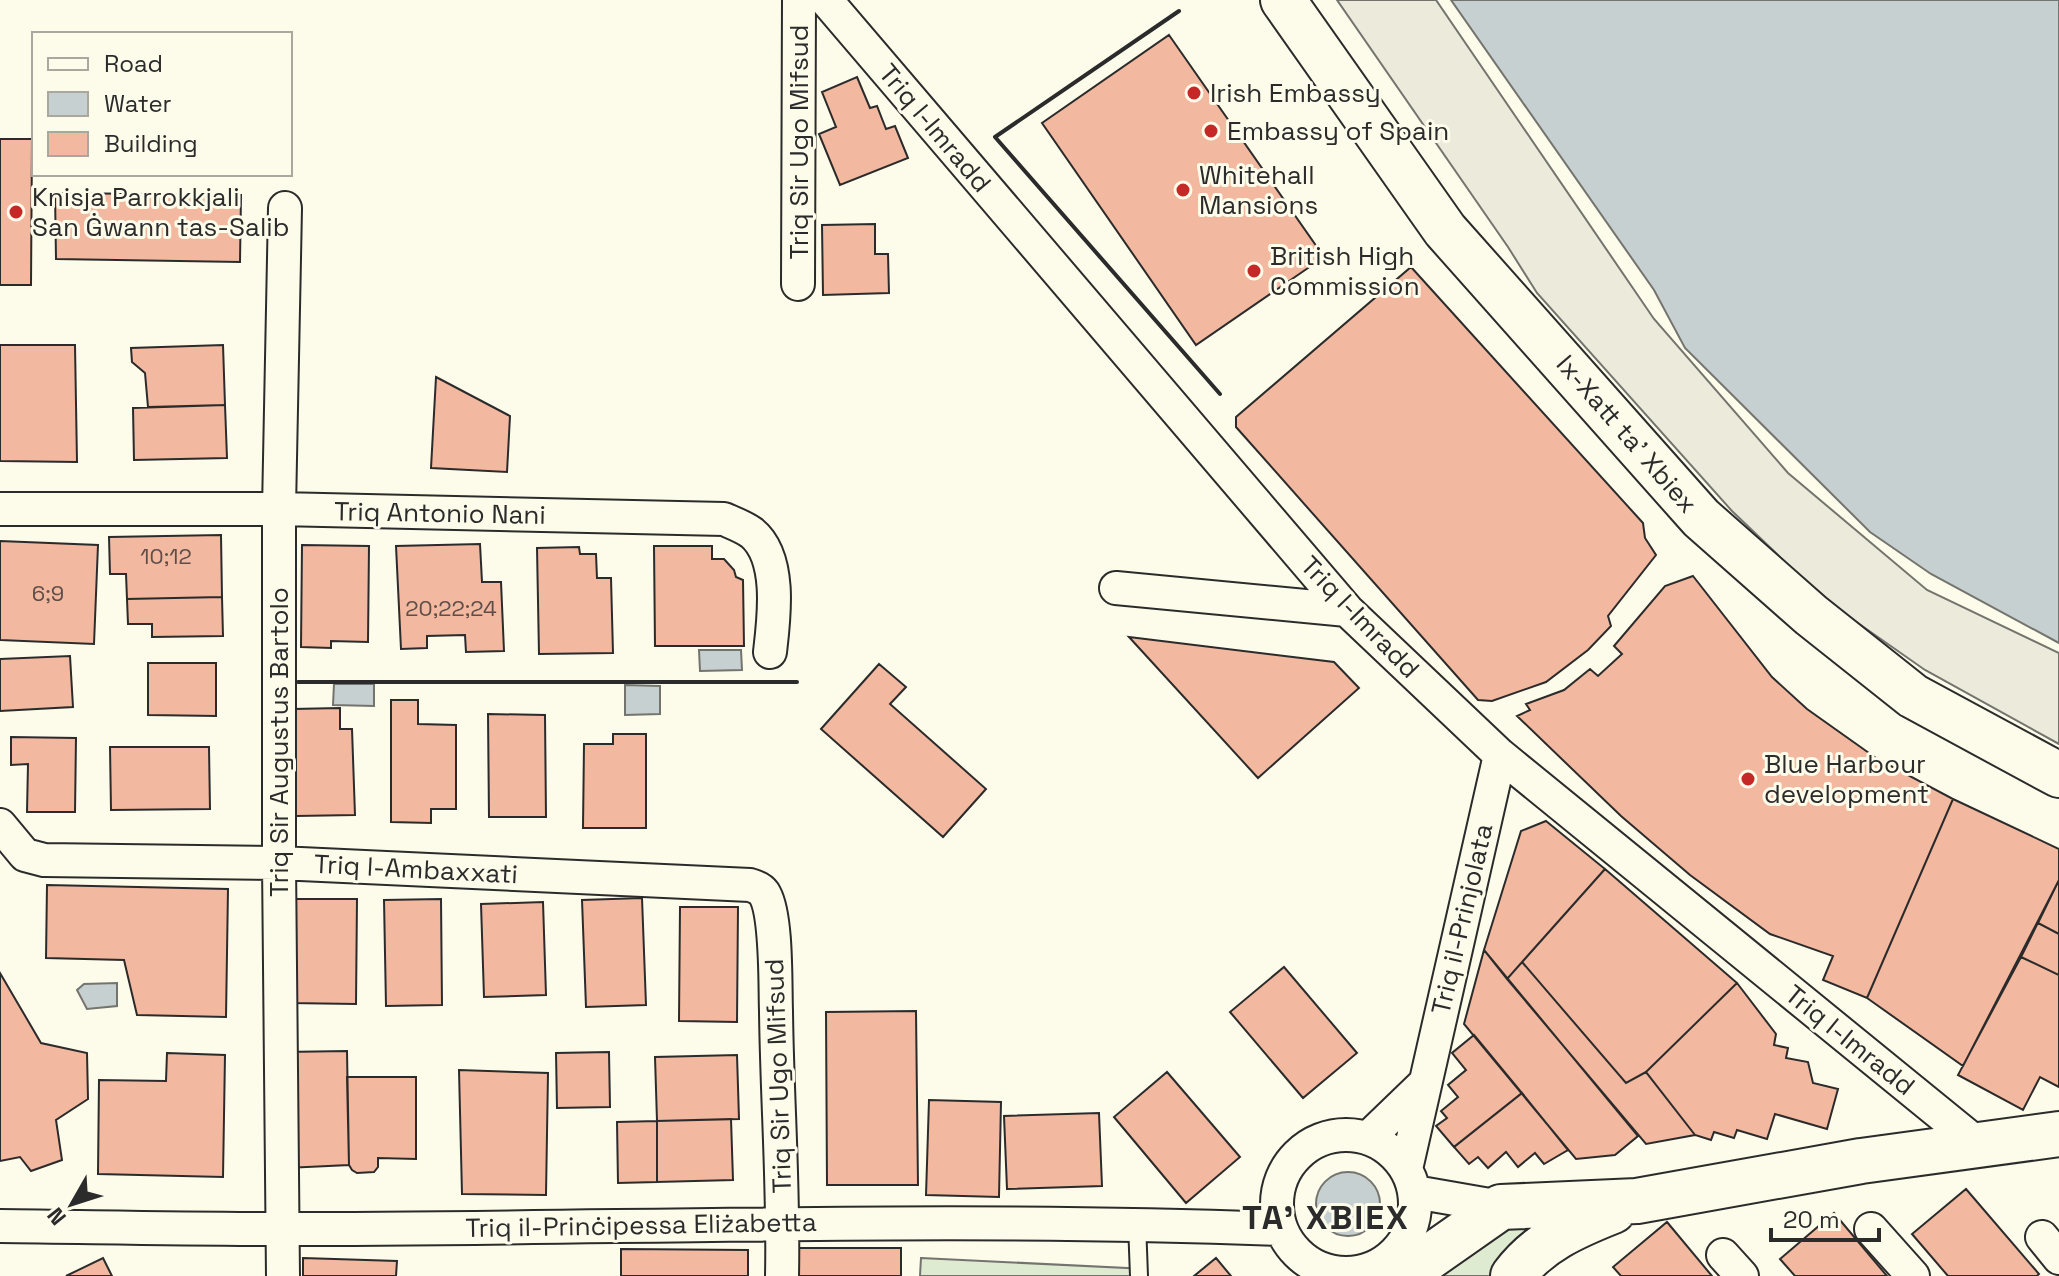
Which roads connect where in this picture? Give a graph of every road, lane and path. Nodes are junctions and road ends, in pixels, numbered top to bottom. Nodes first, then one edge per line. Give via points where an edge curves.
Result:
1 (799, 0) edge
2 (826, 0) edge
3 (1279, 3) edge
4 (285, 208) dead end
5 (798, 284) dead end
6 (0, 509) edge
7 (279, 509) junction
8 (1116, 588) dead end
9 (1347, 610) junction
10 (770, 652) dead end
11 (1500, 755) junction
12 (2059, 775) edge
13 (0, 825) edge
14 (279, 863) junction
15 (750, 885) joint
16 (1424, 1084) junction
17 (2059, 1134) edge
18 (1368, 1138) junction
19 (1980, 1146) junction
20 (1410, 1181) junction
21 (1637, 1201) junction
22 (1501, 1207) junction
23 (783, 1223) junction
24 (1137, 1223) junction
25 (0, 1226) edge
26 (284, 1229) junction
27 (1281, 1229) junction
28 (1871, 1229) dead end
29 (1322, 1272) edge
30 (283, 1276) edge
31 (782, 1276) edge
32 (1139, 1276) edge
33 (1391, 1276) edge
34 (1513, 1276) edge
35 (1913, 1276) edge

1 - 5 street, Triq Sir Ugo Mifsud
2 - 9 street, Triq l-Imradd
3 - 12 main road, Ix-Xatt ta' Xbiex via 1445,230 1701,518 1913,696
4 - 7 street, Triq Sir Augustus Bartolo
6 - 7 street, Triq Antonio Nani
7 - 10 street, Triq Antonio Nani via 724,519 752,533 768,554 775,607
7 - 14 street, Triq Sir Augustus Bartolo
8 - 9 street
9 - 11 street, Triq l-Imradd
11 - 16 street, Triq il-Prinjolata
11 - 19 street, Triq l-Imradd
13 - 14 street, Triq l-Ambaxxati via 25,855 44,860
14 - 15 street, Triq l-Ambaxxati
14 - 26 street, Triq Sir Augustus Bartolo
15 - 23 street, Triq Sir Ugo Mifsud via 765,896 770,912
16 - 18 street
16 - 20 street, Triq il-Prinjolata
17 - 19 main road
18 - 20 street via 1397,1156
18 - 27 street via 1346,1134 1303,1149 1279,1186
19 - 21 main road via 1861,1161
20 - 22 street
20 - 29 street via 1416,1213 1398,1251 1363,1271
21 - 22 main road
21 - 34 main road via 1566,1230
22 - 33 main road via 1421,1263
23 - 24 street, Triq il-Prinċipessa Eliżabetta
23 - 26 street, Triq il-Prinċipessa Eliżabetta
23 - 31 street, Triq Sir Ugo Mifsud
24 - 27 street, Triq il-Prinċipessa Eliżabetta
24 - 32 lane
25 - 26 street, Triq il-Prinċipessa Eliżabetta
26 - 30 street, Triq Sir Augustus Bartolo
27 - 29 street
28 - 35 street

